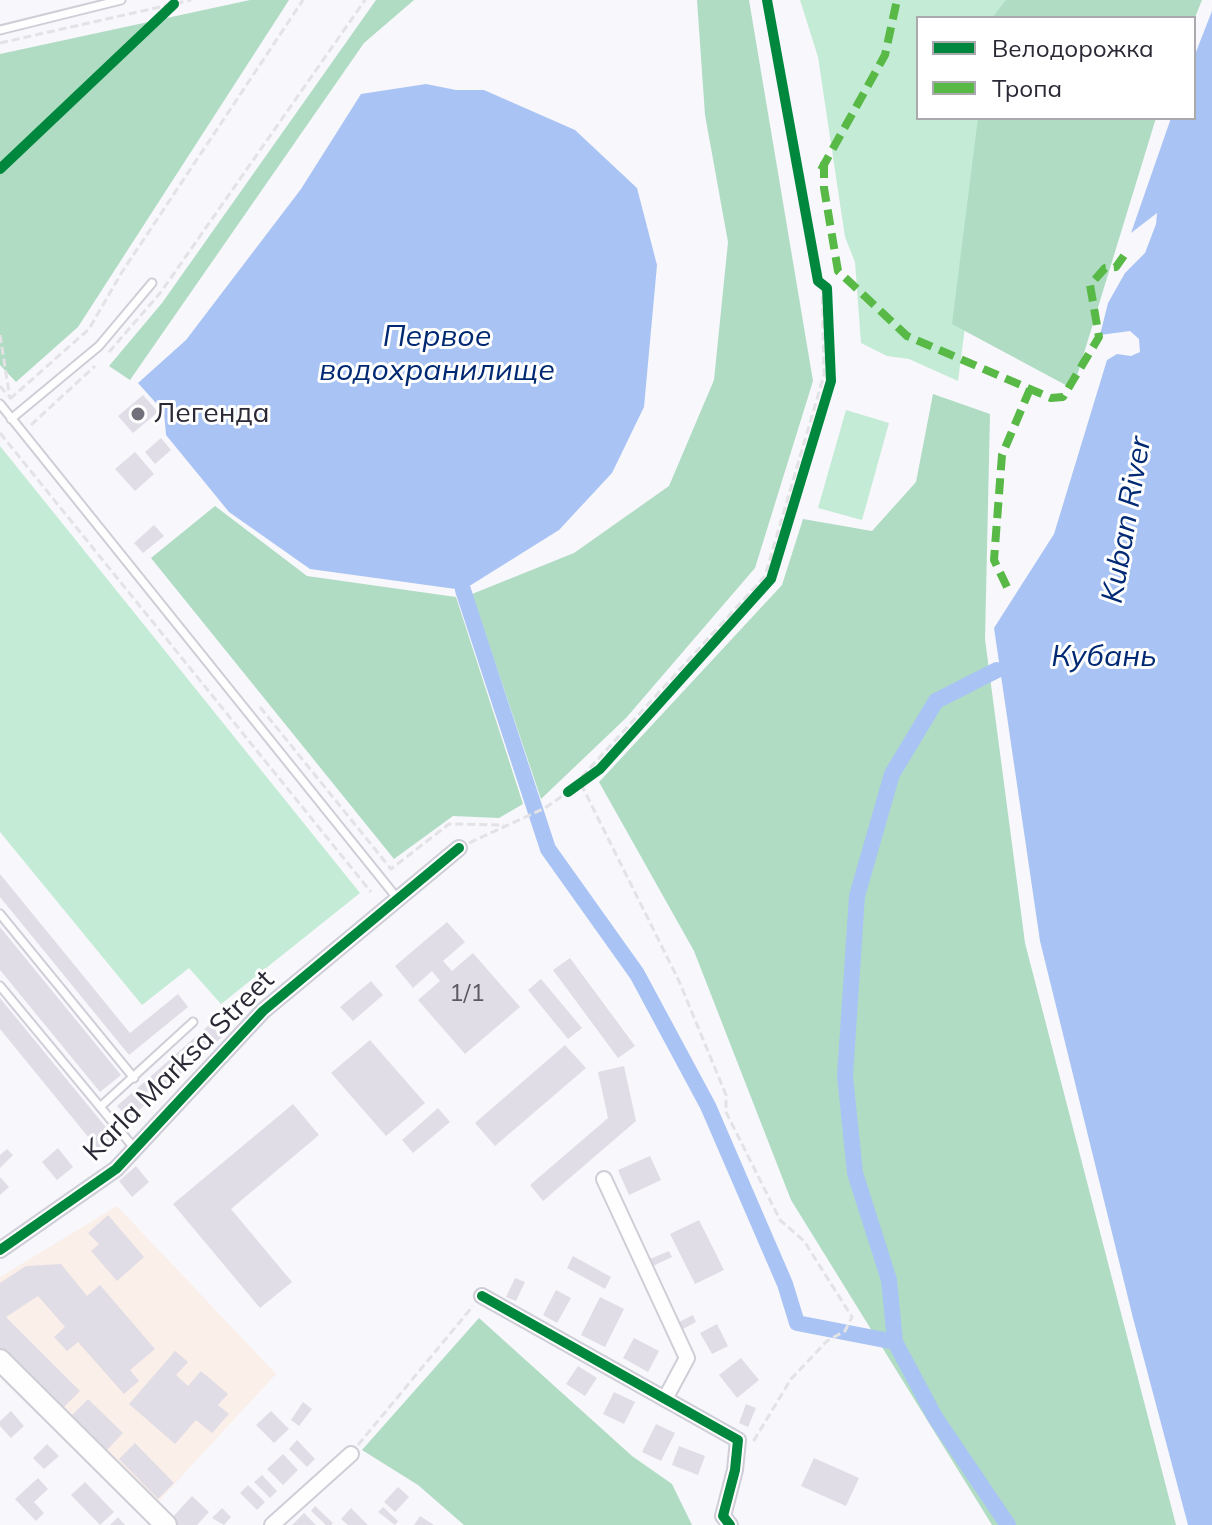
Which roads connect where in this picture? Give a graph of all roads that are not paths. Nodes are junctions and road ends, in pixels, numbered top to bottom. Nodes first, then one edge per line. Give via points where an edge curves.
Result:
1 (121, 0) edge
2 (0, 30) edge
3 (152, 283) dead end
4 (0, 404) edge
5 (11, 419) junction
6 (459, 848) road end
7 (397, 898) junction
8 (0, 914) edge
9 (0, 986) edge
10 (193, 1022) dead end
11 (134, 1078) junction
12 (100, 1107) junction
13 (135, 1149) junction
14 (604, 1179) dead end
15 (0, 1250) edge
16 (482, 1296) road end
17 (0, 1360) edge
18 (665, 1399) junction
19 (351, 1454) road end
20 (166, 1525) edge
21 (272, 1525) edge
22 (730, 1525) edge

1 - 2 lane
3 - 5 lane via 99,346
4 - 5 lane
5 - 7 lane
6 - 7 street, Karla Marksa Street
7 - 13 street, Karla Marksa Street via 263,1011
8 - 11 lane
9 - 12 lane
10 - 11 lane
11 - 12 lane
12 - 13 lane
13 - 15 street, Karla Marksa Street via 116,1169
14 - 18 street via 687,1358
16 - 18 street
17 - 20 main road
18 - 22 street via 738,1440 723,1516
19 - 21 street

